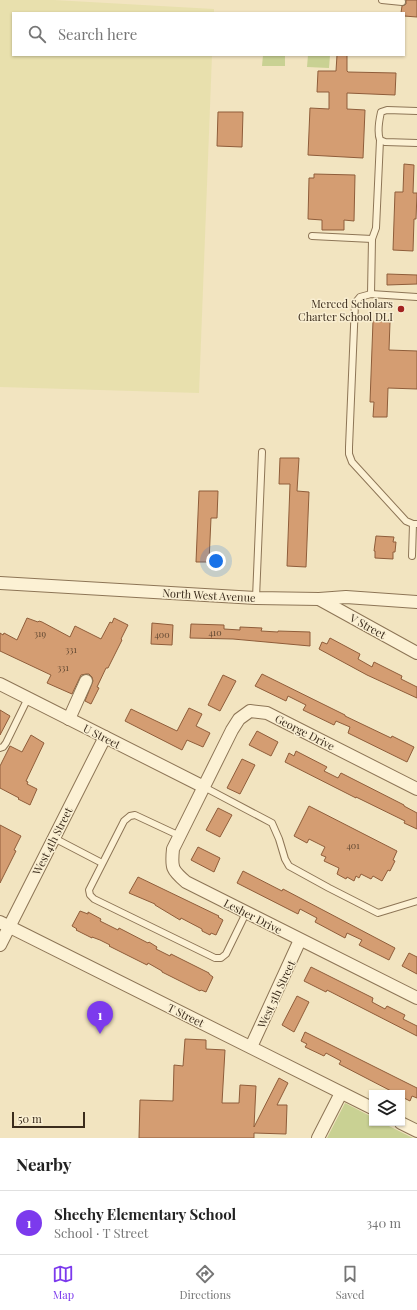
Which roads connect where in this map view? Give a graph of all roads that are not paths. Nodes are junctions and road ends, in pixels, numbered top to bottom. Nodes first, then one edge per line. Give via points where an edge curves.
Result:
1 (382, 0) edge
2 (402, 2) dead end
3 (417, 111) edge
4 (380, 140) junction
5 (417, 143) edge
6 (312, 236) dead end
7 (372, 239) junction
8 (371, 294) junction
9 (417, 297) edge
10 (262, 452) dead end
11 (415, 524) edge
12 (412, 556) dead end
13 (0, 584) edge
14 (256, 598) junction
15 (319, 599) junction
16 (417, 602) edge
17 (417, 653) edge
18 (86, 681) dead end
19 (0, 684) edge
20 (28, 698) junction
21 (69, 719) junction
22 (105, 737) junction
23 (0, 748) edge
24 (204, 787) junction
25 (417, 789) edge
26 (180, 836) junction
27 (54, 838) junction
28 (102, 863) junction
29 (417, 901) edge
30 (246, 913) junction
31 (5, 924) edge
32 (300, 940) junction
33 (0, 945) edge
34 (417, 998) edge
35 (251, 1047) junction
36 (341, 1093) junction
37 (369, 1107) edge
38 (405, 1125) edge
39 (417, 1131) edge
40 (318, 1138) edge

1 - 2 lane
3 - 4 lane via 381,112
4 - 5 lane
4 - 7 lane via 376,228
6 - 7 lane
7 - 8 lane
8 - 9 lane
8 - 11 lane via 360,297 355,303 349,454 352,462 401,516
10 - 14 lane
11 - 12 lane
13 - 14 street, North West Avenue
14 - 15 street, North West Avenue
15 - 16 street, North West Avenue via 346,597
15 - 17 street, V Street
18 - 21 street
19 - 20 street, U Street
20 - 21 street, U Street
20 - 23 lane via 6,743
21 - 22 street, U Street
22 - 24 street, U Street
22 - 27 street, West 4th Street
24 - 25 street, George Drive via 232,730 239,719 250,711 268,713
24 - 26 street, Lesher Drive
24 - 29 lane via 272,823 289,866 329,888 378,913
26 - 28 lane via 135,815 130,816 124,821
26 - 30 street, Lesher Drive via 173,849 172,863 176,874 186,882
27 - 28 lane
27 - 31 street, West 4th Street
28 - 30 lane via 89,890 94,899 215,958 221,958 226,954
30 - 32 street, Lesher Drive
31 - 33 street, West 4th Street
31 - 35 street, T Street
32 - 34 street, Lesher Drive
32 - 35 street, West 5th Street
35 - 36 street, T Street
36 - 37 street, T Street
36 - 40 street
38 - 39 street

